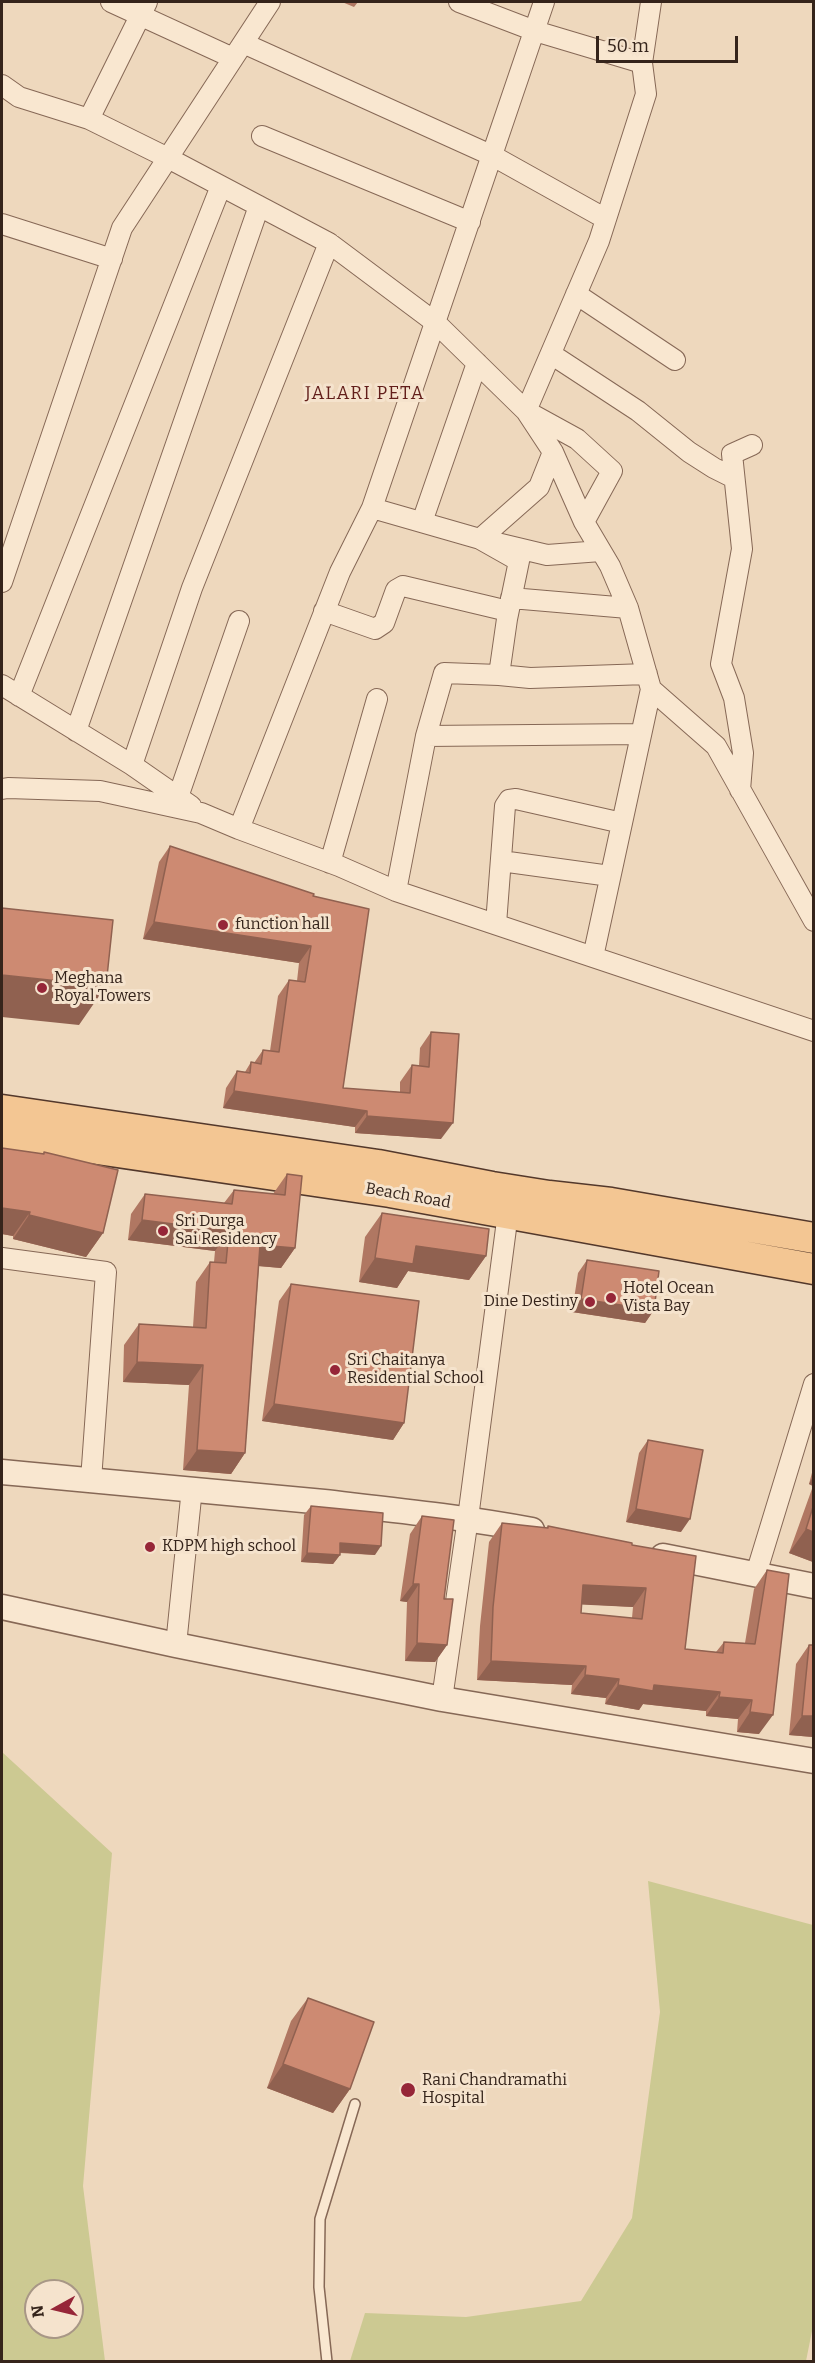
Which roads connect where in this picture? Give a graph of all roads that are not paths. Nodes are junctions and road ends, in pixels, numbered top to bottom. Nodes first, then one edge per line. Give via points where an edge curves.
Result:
1 (111, 2) edge
2 (459, 2) edge
3 (544, 2) edge
4 (651, 2) edge
5 (265, 3) edge
6 (144, 8) edge
7 (535, 31) junction
8 (238, 51) junction
9 (642, 63) junction
10 (2, 85) edge
11 (89, 119) junction
12 (262, 136) dead end
13 (493, 156) junction
14 (168, 158) junction
15 (221, 186) junction
16 (259, 206) junction
17 (606, 219) junction
18 (470, 222) junction
19 (2, 224) edge
20 (329, 243) junction
21 (112, 259) junction
22 (576, 294) junction
23 (436, 323) junction
24 (550, 354) junction
25 (675, 360) dead end
26 (477, 363) junction
27 (526, 411) junction
28 (752, 445) dead end
29 (553, 452) junction
30 (734, 478) junction
31 (372, 508) junction
32 (422, 522) junction
33 (584, 522) junction
34 (480, 539) junction
35 (601, 551) junction
36 (2, 582) edge
37 (510, 605) junction
38 (628, 608) junction
39 (324, 611) junction
40 (239, 621) dead end
41 (499, 675) junction
42 (649, 682) junction
43 (2, 685) edge
44 (20, 696) junction
45 (377, 699) dead end
46 (76, 731) junction
47 (641, 734) junction
48 (426, 736) junction
49 (132, 765) junction
50 (2, 789) edge
51 (740, 790) junction
52 (178, 797) junction
53 (201, 813) junction
54 (622, 823) junction
55 (239, 829) junction
56 (501, 861) junction
57 (330, 863) junction
58 (610, 876) junction
59 (396, 891) junction
60 (813, 921) edge
61 (496, 924) junction
62 (593, 957) junction
63 (813, 1031) edge
64 (2, 1110) edge
65 (2, 1135) edge
66 (508, 1213) junction
67 (813, 1238) edge
68 (2, 1258) edge
69 (813, 1269) edge
70 (813, 1384) edge
71 (2, 1472) edge
72 (91, 1480) junction
73 (192, 1488) junction
74 (468, 1518) junction
75 (555, 1535) edge
76 (644, 1552) edge
77 (756, 1574) junction
78 (813, 1586) edge
79 (2, 1607) edge
80 (176, 1645) junction
81 (442, 1699) junction
82 (813, 1761) edge
83 (355, 2104) edge
84 (327, 2361) edge

1 - 6 street
2 - 7 street
3 - 7 street
4 - 9 street
5 - 8 street
6 - 8 street
6 - 11 street
7 - 9 street
7 - 13 street
8 - 13 street
8 - 14 street
9 - 17 street via 646,94
10 - 11 street via 19,97
11 - 14 street
12 - 18 street
13 - 17 street
13 - 18 street
14 - 15 street
14 - 21 street via 122,228
15 - 16 street
15 - 44 street
16 - 20 street
16 - 46 street
17 - 22 street
18 - 23 street
19 - 21 street
20 - 23 street
20 - 49 street via 192,588
21 - 36 street
22 - 24 street
22 - 25 street
23 - 26 street
23 - 31 street
24 - 27 street
24 - 30 street via 638,411 698,458
26 - 27 street
26 - 32 street
27 - 29 street
27 - 33 street via 577,439 612,471
28 - 30 street via 732,454
29 - 33 street
29 - 34 street via 539,487
30 - 51 street via 741,549 721,664 734,698 743,753
31 - 32 street
31 - 39 street
32 - 34 street
33 - 35 street
34 - 35 street via 547,555
34 - 37 street via 519,561
35 - 38 street
37 - 38 street
37 - 39 street via 403,586 396,590 384,623 375,629
37 - 41 street
38 - 42 street
39 - 55 street
40 - 52 street
41 - 42 street
41 - 48 street via 444,673
42 - 47 street
42 - 51 street via 716,746
43 - 44 street
44 - 46 street
45 - 57 street
46 - 49 street
47 - 48 street
47 - 54 street
48 - 59 street
49 - 52 street
50 - 53 street via 100,791
51 - 60 street
52 - 53 street
53 - 55 street
54 - 56 street via 509,800 505,806
54 - 58 street
55 - 57 street
56 - 58 street
56 - 61 street
57 - 59 street
58 - 62 street
59 - 61 street
61 - 62 street
62 - 63 street
64 - 67 main road, Beach Road via 378,1165
65 - 66 main road, Beach Road
66 - 69 main road, Beach Road
66 - 74 street
68 - 72 street via 106,1272
70 - 77 street
71 - 72 street
72 - 73 street
73 - 74 street
73 - 80 street
74 - 75 street
74 - 81 street
76 - 77 street
77 - 78 street
79 - 80 street
80 - 81 street
81 - 82 street
83 - 84 lane via 321,2219 319,2287

